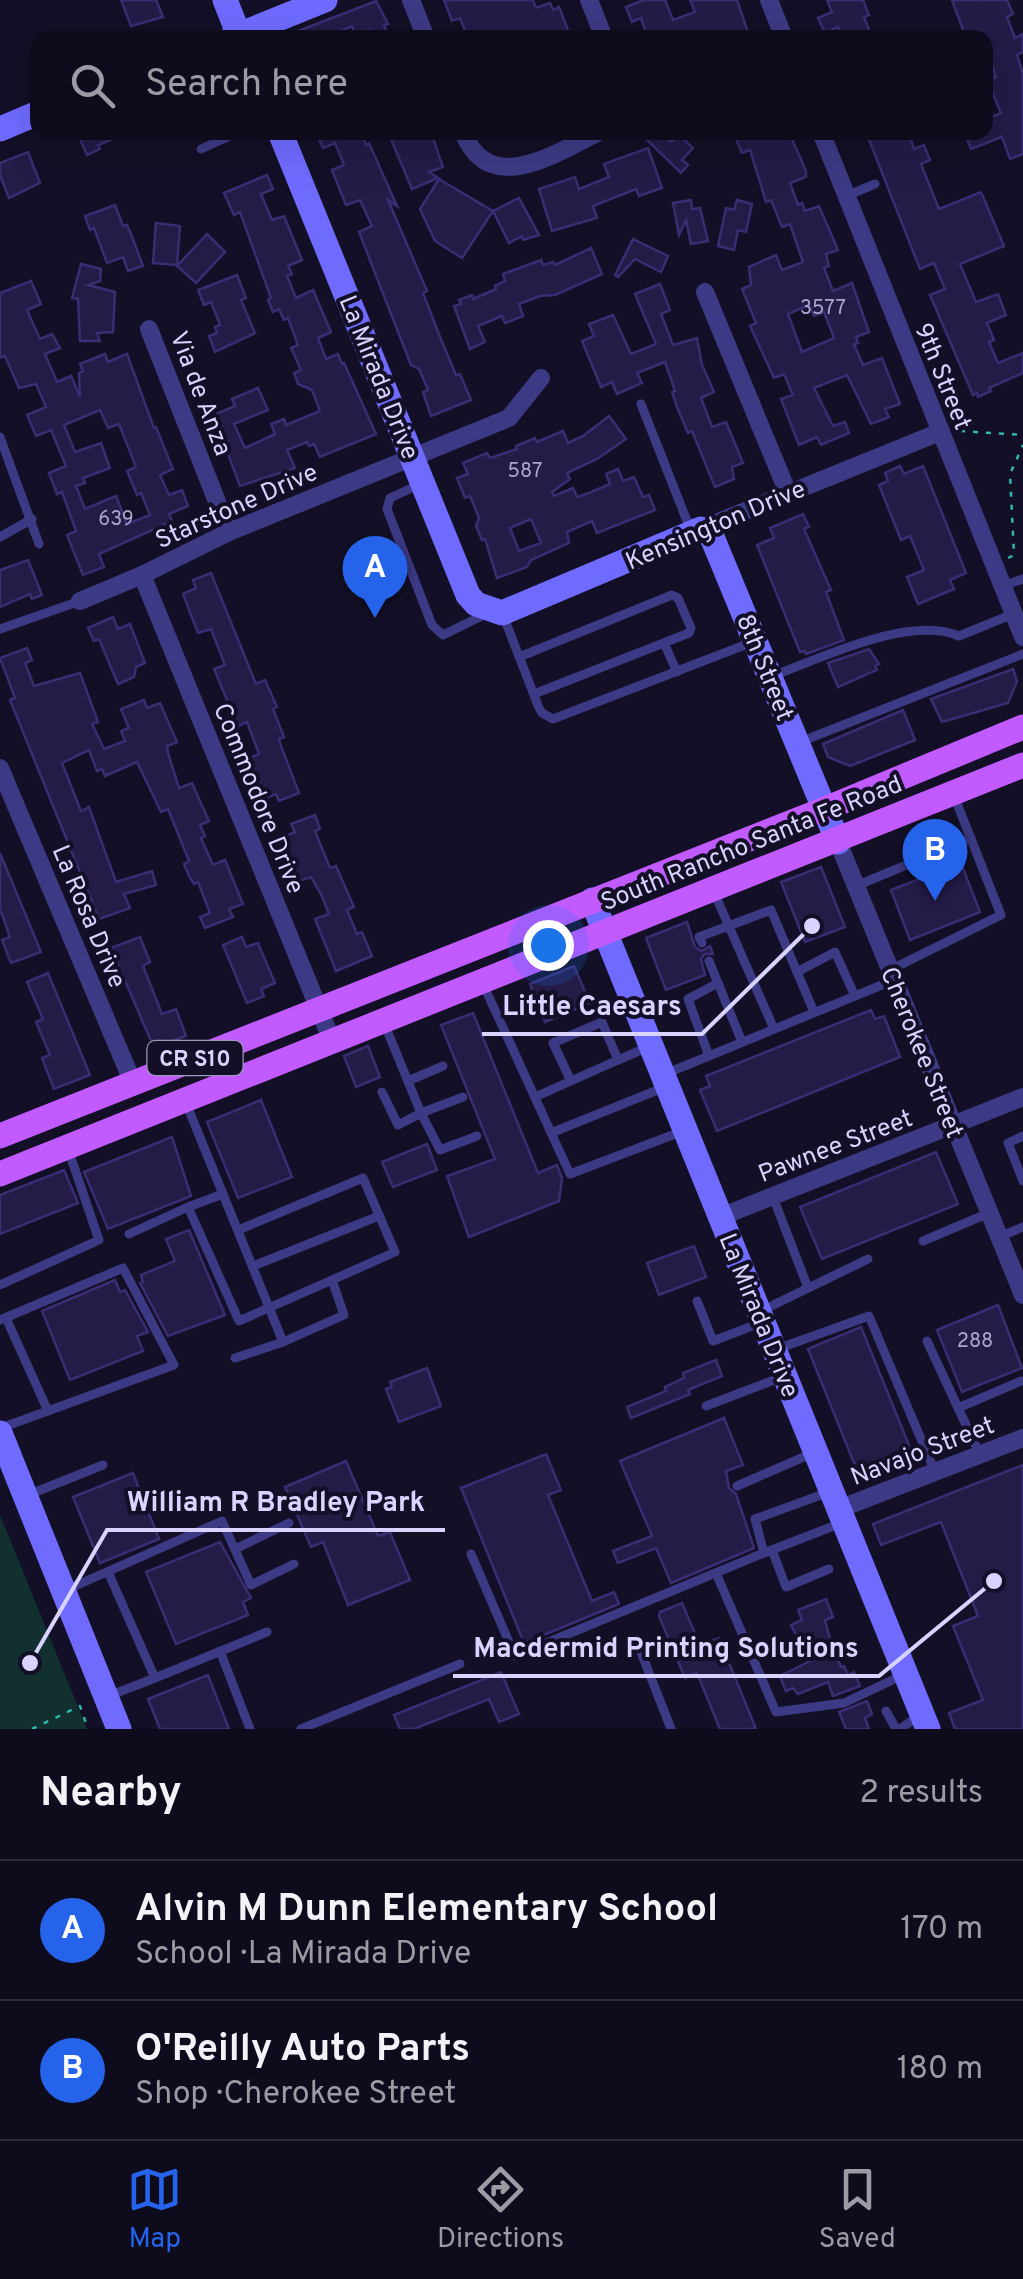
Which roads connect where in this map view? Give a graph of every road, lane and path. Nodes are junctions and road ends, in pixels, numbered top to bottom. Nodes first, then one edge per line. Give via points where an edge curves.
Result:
1 (225, 0) edge
2 (325, 0) edge
3 (411, 0) edge
4 (590, 0) edge
5 (769, 0) edge
6 (235, 30) edge
7 (252, 30) edge
8 (423, 30) edge
9 (601, 30) edge
10 (781, 30) edge
11 (30, 117) edge
12 (0, 129) edge
13 (221, 140) edge
14 (283, 140) edge
15 (467, 140) edge
16 (582, 140) edge
17 (824, 140) edge
18 (200, 149) dead end
19 (875, 184) dead end
20 (846, 196) junction
21 (705, 292) dead end
22 (150, 328) dead end
23 (541, 378) dead end
24 (641, 404) dead end
25 (940, 432) junction
26 (1023, 435) edge
27 (0, 437) edge
28 (1023, 445) edge
29 (412, 457) junction
30 (422, 482) junction
31 (788, 492) junction
32 (32, 519) junction
33 (701, 529) junction
34 (229, 532) junction
35 (0, 537) edge
36 (39, 544) dead end
37 (994, 565) junction
38 (142, 575) junction
39 (1023, 578) edge
40 (1002, 586) junction
41 (80, 601) joint
42 (497, 612) junction
43 (1014, 614) junction
44 (0, 629) edge
45 (1023, 638) edge
46 (756, 641) junction
47 (664, 643) junction
48 (1023, 654) edge
49 (519, 657) junction
50 (676, 672) junction
51 (770, 677) junction
52 (534, 694) junction
53 (1023, 727) edge
54 (797, 743) junction
55 (1023, 765) edge
56 (0, 768) edge
57 (954, 794) junction
58 (824, 809) junction
59 (971, 838) junction
60 (838, 842) junction
61 (856, 886) junction
62 (713, 890) junction
63 (592, 900) junction
64 (730, 927) junction
65 (606, 932) junction
66 (702, 943) dead end
67 (709, 961) dead end
68 (797, 972) junction
69 (892, 975) junction
70 (482, 982) junction
71 (718, 983) junction
72 (856, 996) junction
73 (319, 1008) junction
74 (814, 1012) junction
75 (383, 1021) junction
76 (774, 1029) junction
77 (332, 1040) junction
78 (742, 1042) junction
79 (651, 1046) junction
80 (709, 1056) junction
81 (618, 1060) junction
82 (443, 1066) dead end
83 (665, 1080) junction
84 (408, 1081) junction
85 (571, 1081) junction
86 (133, 1083) junction
87 (382, 1092) dead end
88 (463, 1097) dead end
89 (535, 1097) junction
90 (1023, 1097) edge
91 (185, 1100) junction
92 (421, 1113) junction
93 (953, 1126) junction
94 (685, 1130) junction
95 (551, 1133) junction
96 (0, 1136) edge
97 (477, 1136) dead end
98 (1023, 1136) edge
99 (68, 1146) junction
100 (0, 1174) edge
101 (1023, 1181) edge
102 (223, 1194) junction
103 (773, 1196) junction
104 (188, 1208) junction
105 (989, 1213) junction
106 (379, 1216) junction
107 (720, 1217) junction
108 (1023, 1227) edge
109 (238, 1230) junction
110 (130, 1234) dead end
111 (999, 1237) junction
112 (923, 1241) dead end
113 (868, 1259) dead end
114 (253, 1266) junction
115 (332, 1280) junction
116 (0, 1285) edge
117 (808, 1288) junction
118 (1023, 1295) edge
119 (696, 1301) dead end
120 (270, 1308) junction
121 (761, 1317) junction
122 (3, 1319) edge
123 (927, 1340) dead end
124 (284, 1342) junction
125 (774, 1350) junction
126 (235, 1358) dead end
127 (785, 1376) junction
128 (1021, 1381) edge
129 (706, 1406) dead end
130 (958, 1408) junction
131 (48, 1411) junction
132 (0, 1431) edge
133 (1023, 1438) edge
134 (816, 1452) junction
135 (980, 1454) junction
136 (103, 1465) dead end
137 (935, 1472) junction
138 (737, 1486) dead end
139 (25, 1496) junction
140 (838, 1507) junction
141 (289, 1524) dead end
142 (234, 1550) junction
143 (768, 1552) junction
144 (471, 1554) dead end
145 (294, 1564) dead end
146 (829, 1569) dead end
147 (108, 1572) junction
148 (716, 1573) junction
149 (64, 1592) junction
150 (267, 1632) dead end
151 (639, 1647) dead end
152 (220, 1651) junction
153 (460, 1664) dead end
154 (906, 1673) junction
155 (155, 1678) junction
156 (106, 1697) junction
157 (886, 1711) dead end
158 (925, 1721) edge
159 (32, 1729) edge
160 (88, 1729) edge
161 (119, 1729) edge
162 (250, 1729) edge
163 (302, 1729) edge
164 (670, 1729) edge
165 (898, 1729) edge

1 - 6 street
2 - 7 street
3 - 8 street
4 - 9 street
5 - 10 street
11 - 12 street
13 - 18 lane
14 - 29 street, La Mirada Drive
15 - 16 street via 476,158 507,169
17 - 20 street, 9th Street
19 - 20 lane
20 - 25 street, 9th Street
21 - 31 street
22 - 34 street, Via de Anza
23 - 29 street, Starstone Drive via 509,418
24 - 33 lane via 688,521
25 - 26 path
25 - 31 street, Kensington Drive
25 - 37 street, 9th Street
27 - 32 lane
28 - 37 path via 1010,474 1014,555
29 - 30 street, La Mirada Drive
29 - 34 street, Starstone Drive
30 - 42 street, La Mirada Drive via 468,595
30 - 42 lane via 390,498 386,509 432,624 443,635
31 - 33 street, Kensington Drive
32 - 35 lane
32 - 36 lane
33 - 42 street, Kensington Drive
33 - 46 street, 8th Street via 712,537
34 - 38 street, Starstone Drive
37 - 40 street, 9th Street
38 - 41 street, Starstone Drive
38 - 73 street, Commodore Drive
39 - 40 lane
40 - 43 street, 9th Street
41 - 44 lane
42 - 49 lane
43 - 45 street, 9th Street
43 - 51 lane via 959,636 942,629 904,630
46 - 50 lane
46 - 51 street, 8th Street
47 - 49 lane via 690,630 676,596
47 - 50 lane
47 - 52 lane
48 - 54 lane
49 - 52 lane
50 - 52 lane via 560,718 542,713
51 - 54 street, 8th Street
53 - 58 main road, South Rancho Santa Fe Road / CR S10
54 - 58 street, 8th Street
55 - 57 main road, South Rancho Santa Fe Road / CR S10
56 - 86 street, La Rosa Drive
57 - 59 lane
57 - 60 main road, South Rancho Santa Fe Road / CR S10
58 - 60 street, Cherokee Street
58 - 63 main road, South Rancho Santa Fe Road / CR S10
59 - 61 lane
59 - 69 lane via 1002,915
60 - 61 street, Cherokee Street
60 - 62 main road, South Rancho Santa Fe Road / CR S10
61 - 69 street, Cherokee Street
62 - 64 lane
62 - 65 main road, South Rancho Santa Fe Road / CR S10
63 - 65 street, La Mirada Drive
63 - 73 main road, South Rancho Santa Fe Road / CR S10
64 - 66 lane via 700,937
64 - 68 lane via 771,910
64 - 76 lane
65 - 70 main road, South Rancho Santa Fe Road / CR S10
65 - 79 street, La Mirada Drive
67 - 71 lane
68 - 72 lane via 835,952
68 - 74 lane
69 - 72 lane
69 - 93 street, Cherokee Street
70 - 75 main road, South Rancho Santa Fe Road / CR S10
70 - 89 lane
71 - 78 lane
71 - 80 lane via 688,999
72 - 74 lane
73 - 77 street, Commodore Drive
73 - 86 main road, South Rancho Santa Fe Road / CR S10
74 - 76 lane
75 - 77 main road, South Rancho Santa Fe Road / CR S10
75 - 84 lane
76 - 78 lane
77 - 91 main road, South Rancho Santa Fe Road / CR S10
78 - 80 lane
79 - 81 lane
79 - 83 street, La Mirada Drive
80 - 83 lane
81 - 85 lane
81 - 85 lane via 602,1022 553,1043
82 - 84 lane
83 - 94 street, La Mirada Drive
83 - 95 lane
84 - 92 lane
85 - 89 lane
86 - 96 main road, South Rancho Santa Fe Road / CR S10
87 - 92 lane via 398,1124
88 - 92 lane
89 - 95 lane
90 - 93 street, Pawnee Street
91 - 99 main road, South Rancho Santa Fe Road / CR S10
91 - 102 lane
92 - 97 lane via 440,1150
93 - 103 street, Pawnee Street
93 - 105 street, Cherokee Street
94 - 95 lane via 570,1174
94 - 107 street, La Mirada Drive
98 - 101 lane via 1008,1143
99 - 100 main road, South Rancho Santa Fe Road / CR S10
99 - 116 lane via 99,1240
102 - 104 lane
102 - 109 lane
103 - 107 street, Pawnee Street
103 - 117 lane
104 - 110 lane
104 - 120 lane via 240,1321
105 - 111 street, Cherokee Street
105 - 112 lane
106 - 109 lane via 363,1178
106 - 114 lane
106 - 115 lane via 395,1252
107 - 121 street, La Mirada Drive
108 - 111 lane
109 - 114 lane
111 - 118 street, Cherokee Street
113 - 117 lane
114 - 120 lane
115 - 120 lane
115 - 124 lane via 344,1315
117 - 121 lane
119 - 121 lane via 714,1342
120 - 124 lane
121 - 125 street, La Mirada Drive
122 - 131 lane
122 - 131 lane via 123,1268 174,1365
123 - 130 lane
124 - 126 lane
125 - 127 street, La Mirada Drive
125 - 137 lane via 869,1316
127 - 129 lane
127 - 134 street, La Mirada Drive
128 - 130 lane
130 - 135 lane
131 - 132 lane
132 - 139 street
133 - 135 street, Navajo Street
134 - 138 lane
134 - 140 street, La Mirada Drive
135 - 137 street, Navajo Street
136 - 139 lane
137 - 140 street, Navajo Street
139 - 149 street
140 - 143 lane
140 - 143 lane via 755,1520
140 - 154 street, La Mirada Drive
141 - 142 lane
142 - 145 lane via 251,1585
142 - 147 lane via 222,1521
143 - 146 lane via 786,1587
143 - 148 lane
144 - 148 lane via 515,1656
147 - 149 lane
147 - 155 lane
148 - 154 lane via 776,1712 844,1703
149 - 156 street
150 - 152 lane
151 - 164 lane
152 - 155 lane
152 - 162 lane
153 - 163 lane
154 - 158 street, La Mirada Drive
155 - 156 lane
156 - 161 street
157 - 165 lane
158 - 165 lane
159 - 160 path via 80,1706

